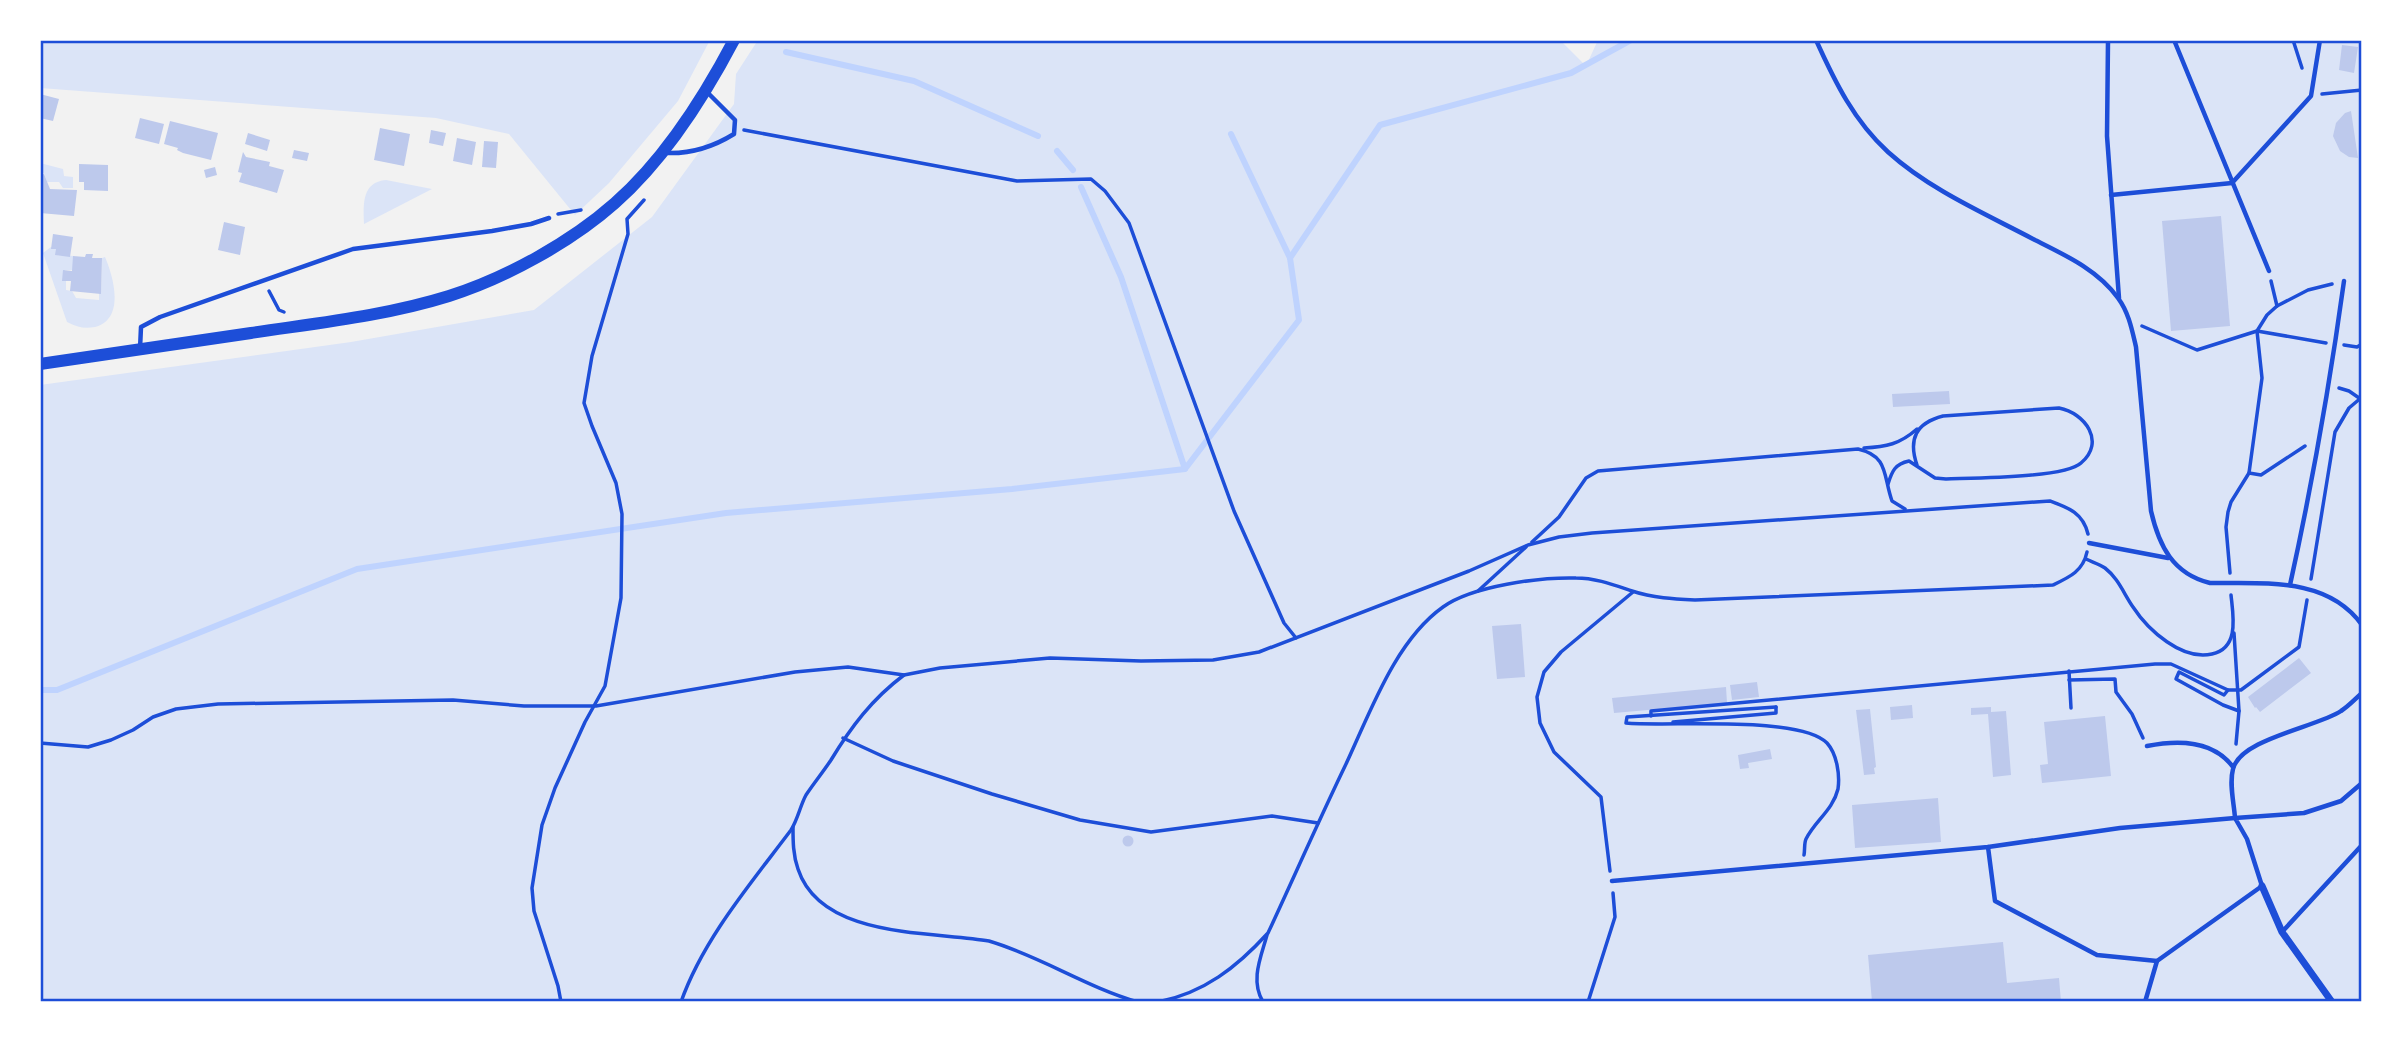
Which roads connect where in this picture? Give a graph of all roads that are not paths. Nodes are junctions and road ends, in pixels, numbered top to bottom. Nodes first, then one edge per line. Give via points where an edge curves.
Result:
1 (734, 40) edge
2 (1816, 40) edge
3 (2108, 40) edge
4 (2174, 40) edge
5 (2320, 40) edge
6 (706, 90) junction
7 (663, 153) junction
8 (2232, 183) junction
9 (2111, 195) junction
10 (549, 218) road end
11 (2269, 271) road end
12 (2344, 281) road end
13 (2119, 299) junction
14 (139, 349) junction
15 (40, 365) edge
16 (2090, 543) road end
17 (2169, 559) junction
18 (2290, 585) junction
19 (2362, 625) edge
20 (2362, 692) edge
21 (2147, 746) road end
22 (2233, 767) junction
23 (2362, 783) edge
24 (2235, 818) junction
25 (2362, 845) edge
26 (1988, 847) junction
27 (1612, 881) road end
28 (2262, 886) junction
29 (2282, 932) junction
30 (2157, 961) junction
31 (2145, 1002) edge
32 (2332, 1002) edge

1 - 6 main road
2 - 13 lane via 1851,108 1889,152 1957,199 2074,260 2104,281
3 - 9 lane
4 - 8 lane
5 - 8 lane via 2311,96
6 - 7 main road
6 - 7 lane via 735,120 734,134 719,144
7 - 14 main road via 615,202 555,246 451,295 290,327
8 - 9 lane
8 - 11 lane
9 - 13 lane
10 - 14 lane via 353,249 159,317 141,327
12 - 18 lane via 2320,437
13 - 17 lane via 2131,321 2136,347 2151,511 2156,535
14 - 15 main road
16 - 17 lane
17 - 18 lane via 2210,583
18 - 19 lane via 2326,595 2346,607
20 - 22 lane via 2341,711 2268,738
21 - 22 lane via 2187,743 2210,747
22 - 24 lane
23 - 24 lane via 2341,801 2304,813
24 - 26 lane
24 - 28 lane
25 - 29 lane
26 - 27 lane
26 - 30 lane via 1995,901 2097,955
28 - 29 street
28 - 30 lane
29 - 32 street
30 - 31 lane

